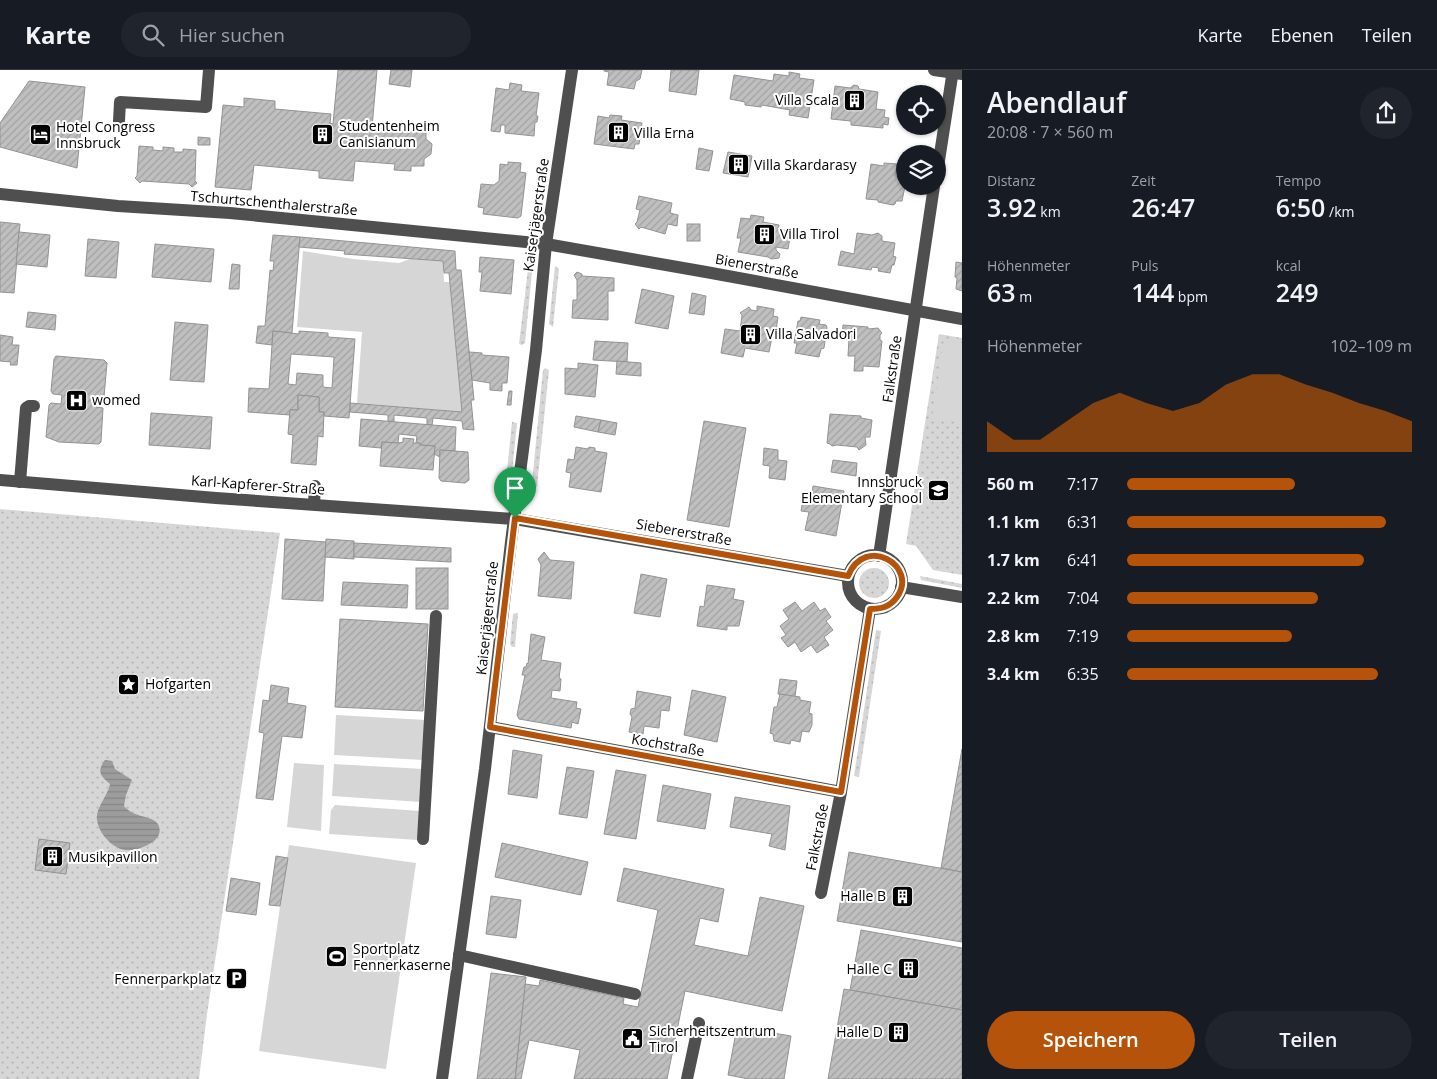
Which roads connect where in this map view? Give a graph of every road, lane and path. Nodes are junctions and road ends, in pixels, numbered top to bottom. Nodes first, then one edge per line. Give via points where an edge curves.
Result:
1 (209, 70) edge
2 (572, 70) edge
3 (934, 70) edge
4 (956, 72) edge
5 (119, 121) dead end
6 (942, 145) edge
7 (0, 194) edge
8 (933, 195) edge
9 (546, 244) junction
10 (915, 310) junction
11 (962, 319) edge
12 (34, 406) dead end
13 (0, 480) edge
14 (20, 482) junction
15 (315, 486) dead end
16 (314, 504) junction
17 (515, 518) junction
18 (879, 556) junction
19 (848, 576) junction
20 (902, 587) junction
21 (962, 597) edge
22 (870, 609) junction
23 (436, 616) dead end
24 (490, 727) junction
25 (841, 792) junction
26 (423, 839) dead end
27 (821, 893) dead end
28 (459, 956) junction
29 (635, 994) dead end
30 (699, 1023) dead end
31 (442, 1079) edge
32 (687, 1079) edge

1 - 5 street via 206,107 120,102
2 - 9 street, Kaiserjägerstraße
3 - 4 street
4 - 6 street
7 - 9 street, Tschurtschenthalerstraße
8 - 10 street, Falkstraße
9 - 10 street, Bienerstraße
9 - 17 street, Kaiserjägerstraße
10 - 11 street, Bienerstraße
10 - 18 street, Falkstraße
12 - 14 street via 26,408
13 - 14 street, Karl-Kapferer-Straße
14 - 16 street, Karl-Kapferer-Straße
15 - 16 street
16 - 17 street, Karl-Kapferer-Straße
17 - 19 street, Siebererstraße
17 - 24 street, Kaiserjägerstraße
18 - 19 street via 863,558 851,568
18 - 20 street via 894,564 902,579
19 - 22 street via 854,601
20 - 21 street
20 - 22 street via 899,595 886,607
22 - 25 street, Falkstraße
23 - 26 street
24 - 25 street, Kochstraße
24 - 28 street, Kaiserjägerstraße
25 - 27 street, Falkstraße
28 - 29 street
28 - 31 street, Kaiserjägerstraße
30 - 32 street

